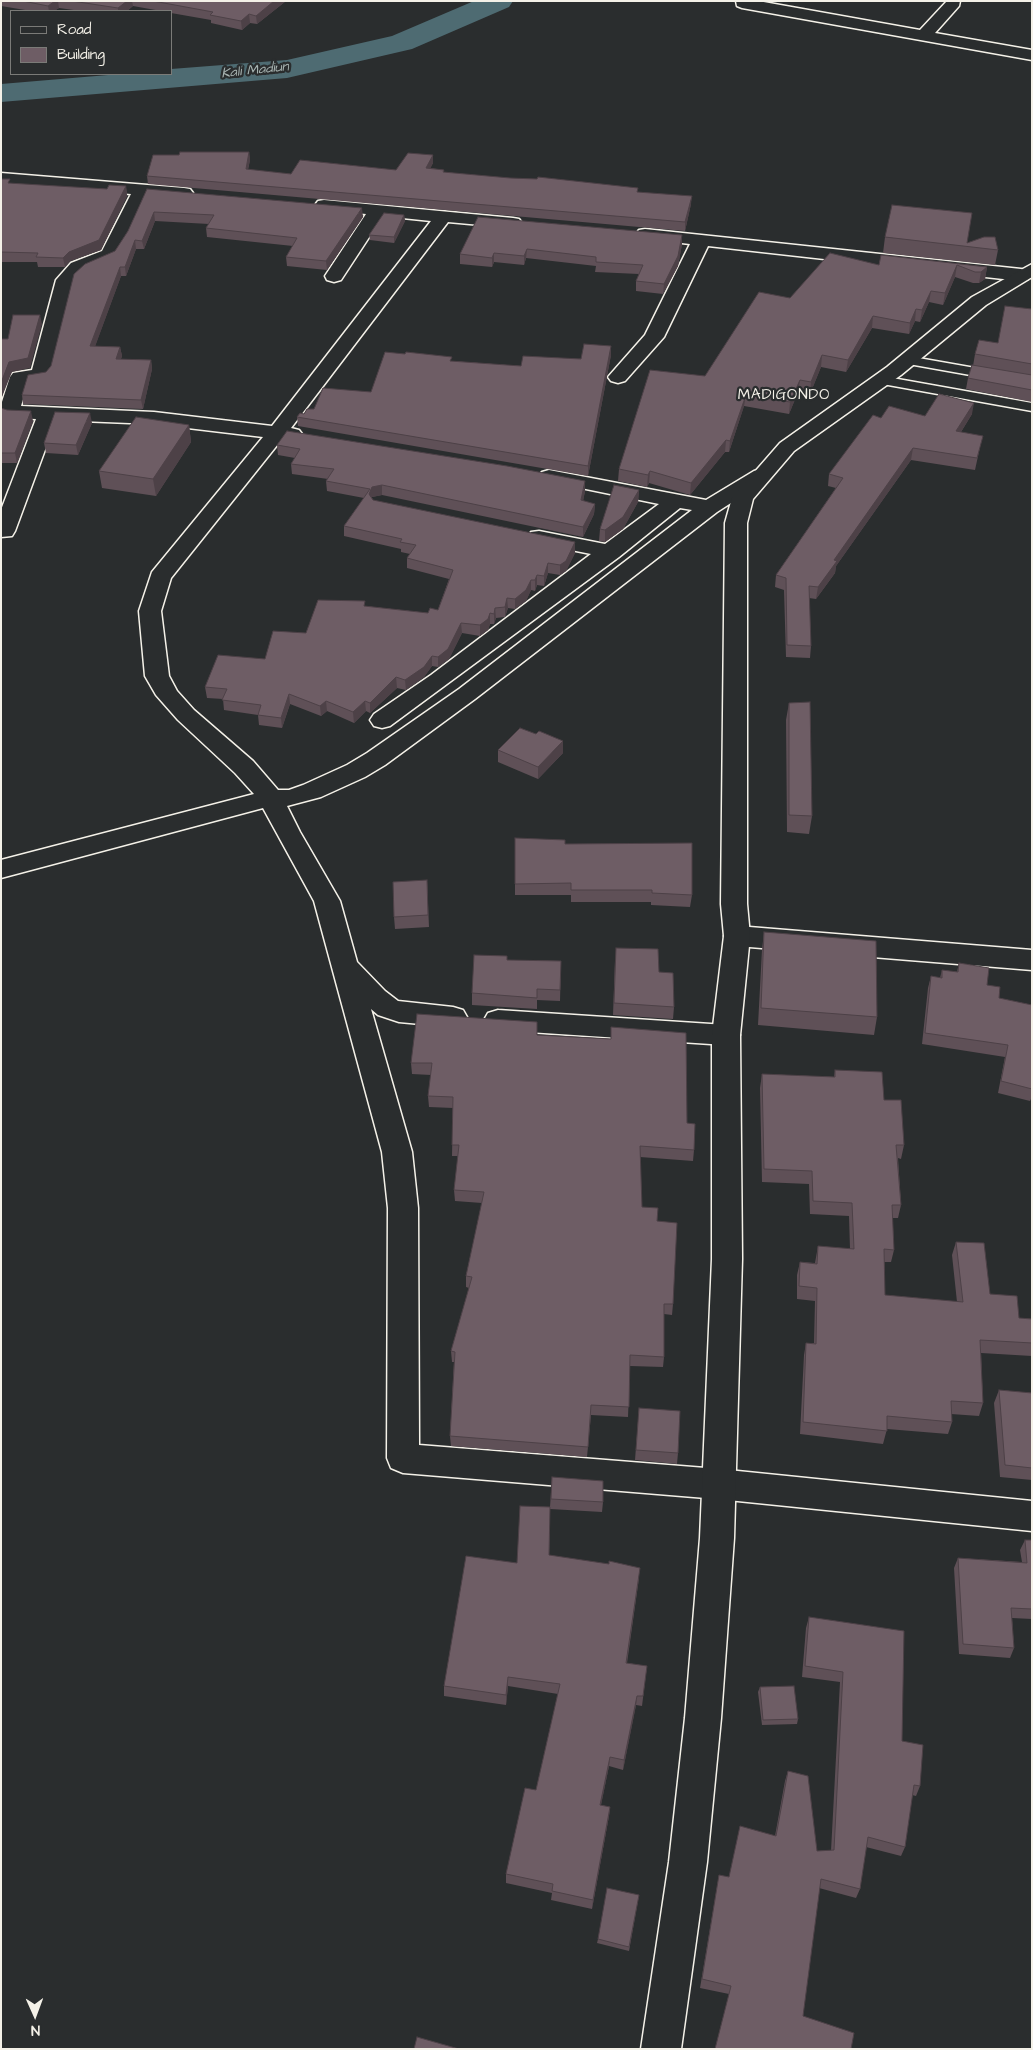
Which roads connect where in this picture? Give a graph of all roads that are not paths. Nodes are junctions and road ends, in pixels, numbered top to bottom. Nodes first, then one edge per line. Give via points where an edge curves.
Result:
1 (742, 3) dead end
2 (954, 3) dead end
3 (924, 35) junction
4 (1032, 55) edge
5 (1, 178) edge
6 (141, 190) junction
7 (200, 195) edge
8 (309, 204) edge
9 (378, 210) junction
10 (443, 217) junction
11 (529, 224) edge
12 (625, 232) edge
13 (702, 238) junction
14 (1026, 272) edge
15 (334, 276) dead end
16 (907, 360) junction
17 (618, 377) dead end
18 (881, 380) junction
19 (1032, 382) edge
20 (1032, 407) edge
21 (5, 412) edge
22 (48, 413) junction
23 (278, 432) junction
24 (307, 436) edge
25 (526, 472) edge
26 (761, 475) junction
27 (677, 500) junction
28 (709, 507) junction
29 (4, 531) dead end
30 (515, 532) edge
31 (611, 552) junction
32 (382, 720) dead end
33 (271, 798) junction
34 (1, 869) edge
35 (737, 936) junction
36 (1032, 960) edge
37 (344, 963) junction
38 (726, 1035) junction
39 (718, 1484) junction
40 (1032, 1516) edge
41 (661, 2049) edge

1 - 3 street via 834,12
2 - 3 street
3 - 4 street
5 - 6 street
6 - 7 street
6 - 21 street via 109,255 78,267 65,280 41,375 20,377
8 - 9 street
9 - 10 street
9 - 15 street
10 - 11 street
10 - 23 street
12 - 13 street
13 - 14 street
13 - 17 street via 654,337
14 - 16 street via 979,301
16 - 18 street
16 - 19 lane
18 - 20 lane
18 - 26 street via 788,447
21 - 22 street
22 - 23 street via 164,419
22 - 29 street
23 - 24 street
23 - 33 street via 160,577 150,612 157,676 168,695 244,767
25 - 27 street
26 - 28 street
26 - 35 street via 743,498 736,522 734,904
27 - 28 street
27 - 31 street
28 - 33 street via 467,694 376,759 312,791 290,798
30 - 31 street
31 - 32 street
33 - 34 street
33 - 37 street via 326,901
35 - 36 street
35 - 38 street
37 - 38 street via 375,998 399,1012
37 - 39 street via 397,1152 403,1208 403,1458
38 - 39 street via 727,1259
39 - 40 street
39 - 41 street via 717,1538 702,1727 688,1862

